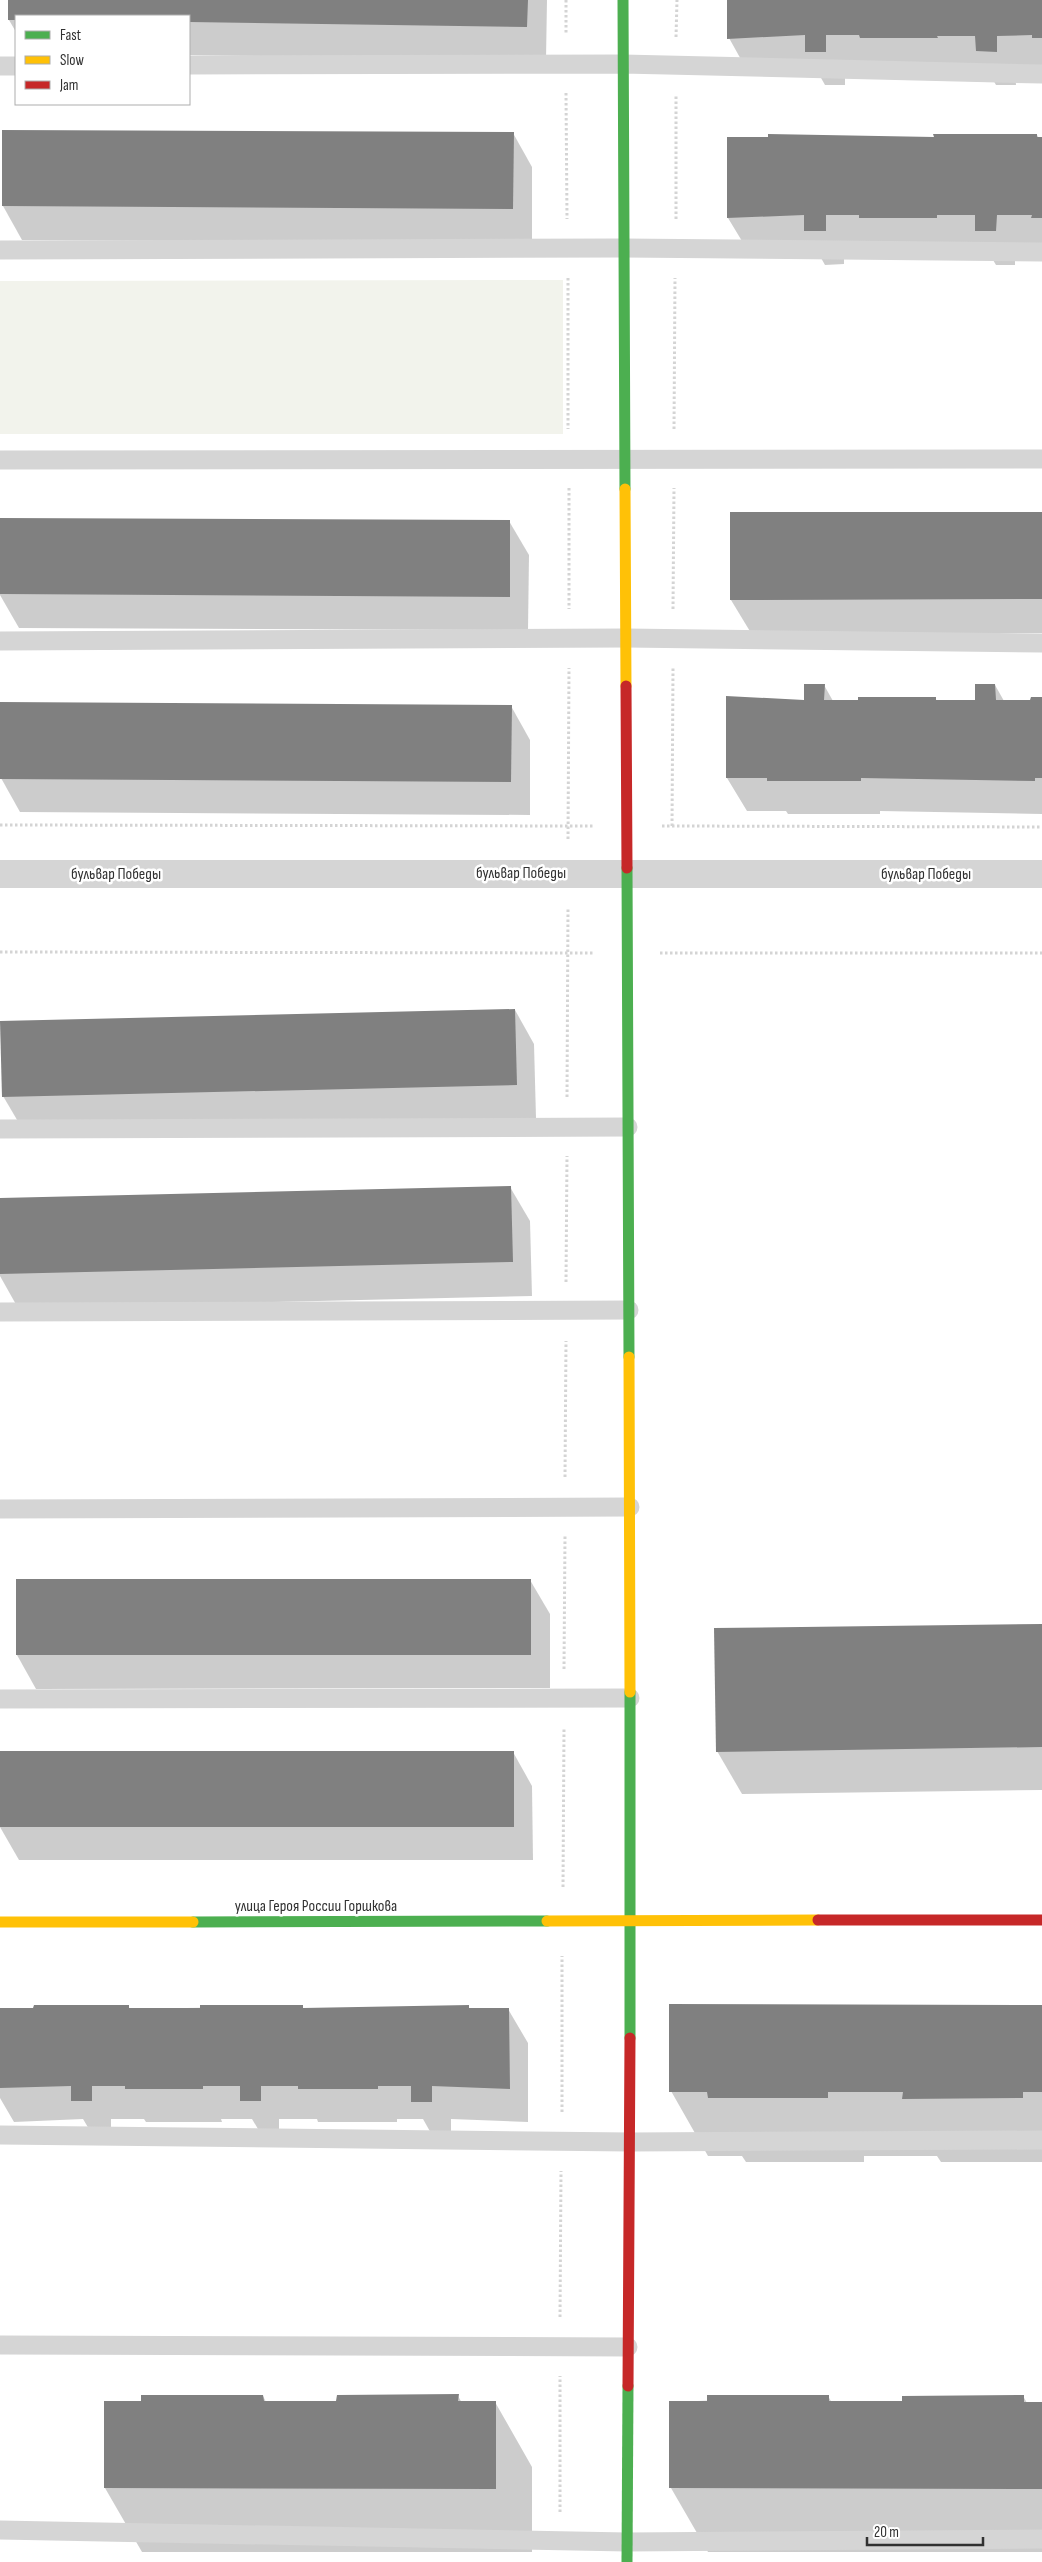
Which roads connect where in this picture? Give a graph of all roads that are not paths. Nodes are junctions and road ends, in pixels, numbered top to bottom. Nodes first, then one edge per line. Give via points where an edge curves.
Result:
1 (623, 0) edge
2 (623, 64) junction
3 (190, 65) edge
4 (0, 66) edge
5 (15, 66) edge
6 (1042, 74) edge
7 (624, 248) junction
8 (0, 250) edge
9 (1042, 252) edge
10 (625, 458) junction
11 (1042, 459) edge
12 (0, 460) edge
13 (626, 638) junction
14 (0, 641) edge
15 (1042, 642) edge
16 (628, 872) junction
17 (0, 874) edge
18 (1042, 874) edge
19 (628, 1127) junction
20 (0, 1129) edge
21 (628, 1310) junction
22 (0, 1312) edge
23 (630, 1507) junction
24 (0, 1509) edge
25 (630, 1698) junction
26 (0, 1699) edge
27 (1042, 1920) edge
28 (631, 1921) junction
29 (0, 1922) edge
30 (0, 2135) edge
31 (1042, 2140) edge
32 (630, 2142) junction
33 (0, 2345) edge
34 (628, 2347) junction
35 (0, 2530) edge
36 (1042, 2538) edge
37 (627, 2542) junction
38 (627, 2562) edge

1 - 2 street
2 - 3 lane
2 - 6 lane
2 - 7 street
4 - 5 lane
7 - 8 lane
7 - 9 lane
7 - 10 street
10 - 11 lane
10 - 12 lane
10 - 13 street
13 - 14 lane
13 - 15 lane
13 - 16 street
16 - 17 street, бульвар Победы
16 - 18 street, бульвар Победы
16 - 19 street
19 - 20 lane
19 - 21 street
21 - 22 lane
21 - 23 street
23 - 24 lane
23 - 25 street
25 - 26 lane
25 - 28 street
27 - 28 street, улица Героя России Горшкова
28 - 29 street, улица Героя России Горшкова
28 - 32 street
30 - 32 lane
31 - 32 lane
32 - 34 street
33 - 34 lane
34 - 37 street
35 - 37 lane
36 - 37 lane
37 - 38 street

